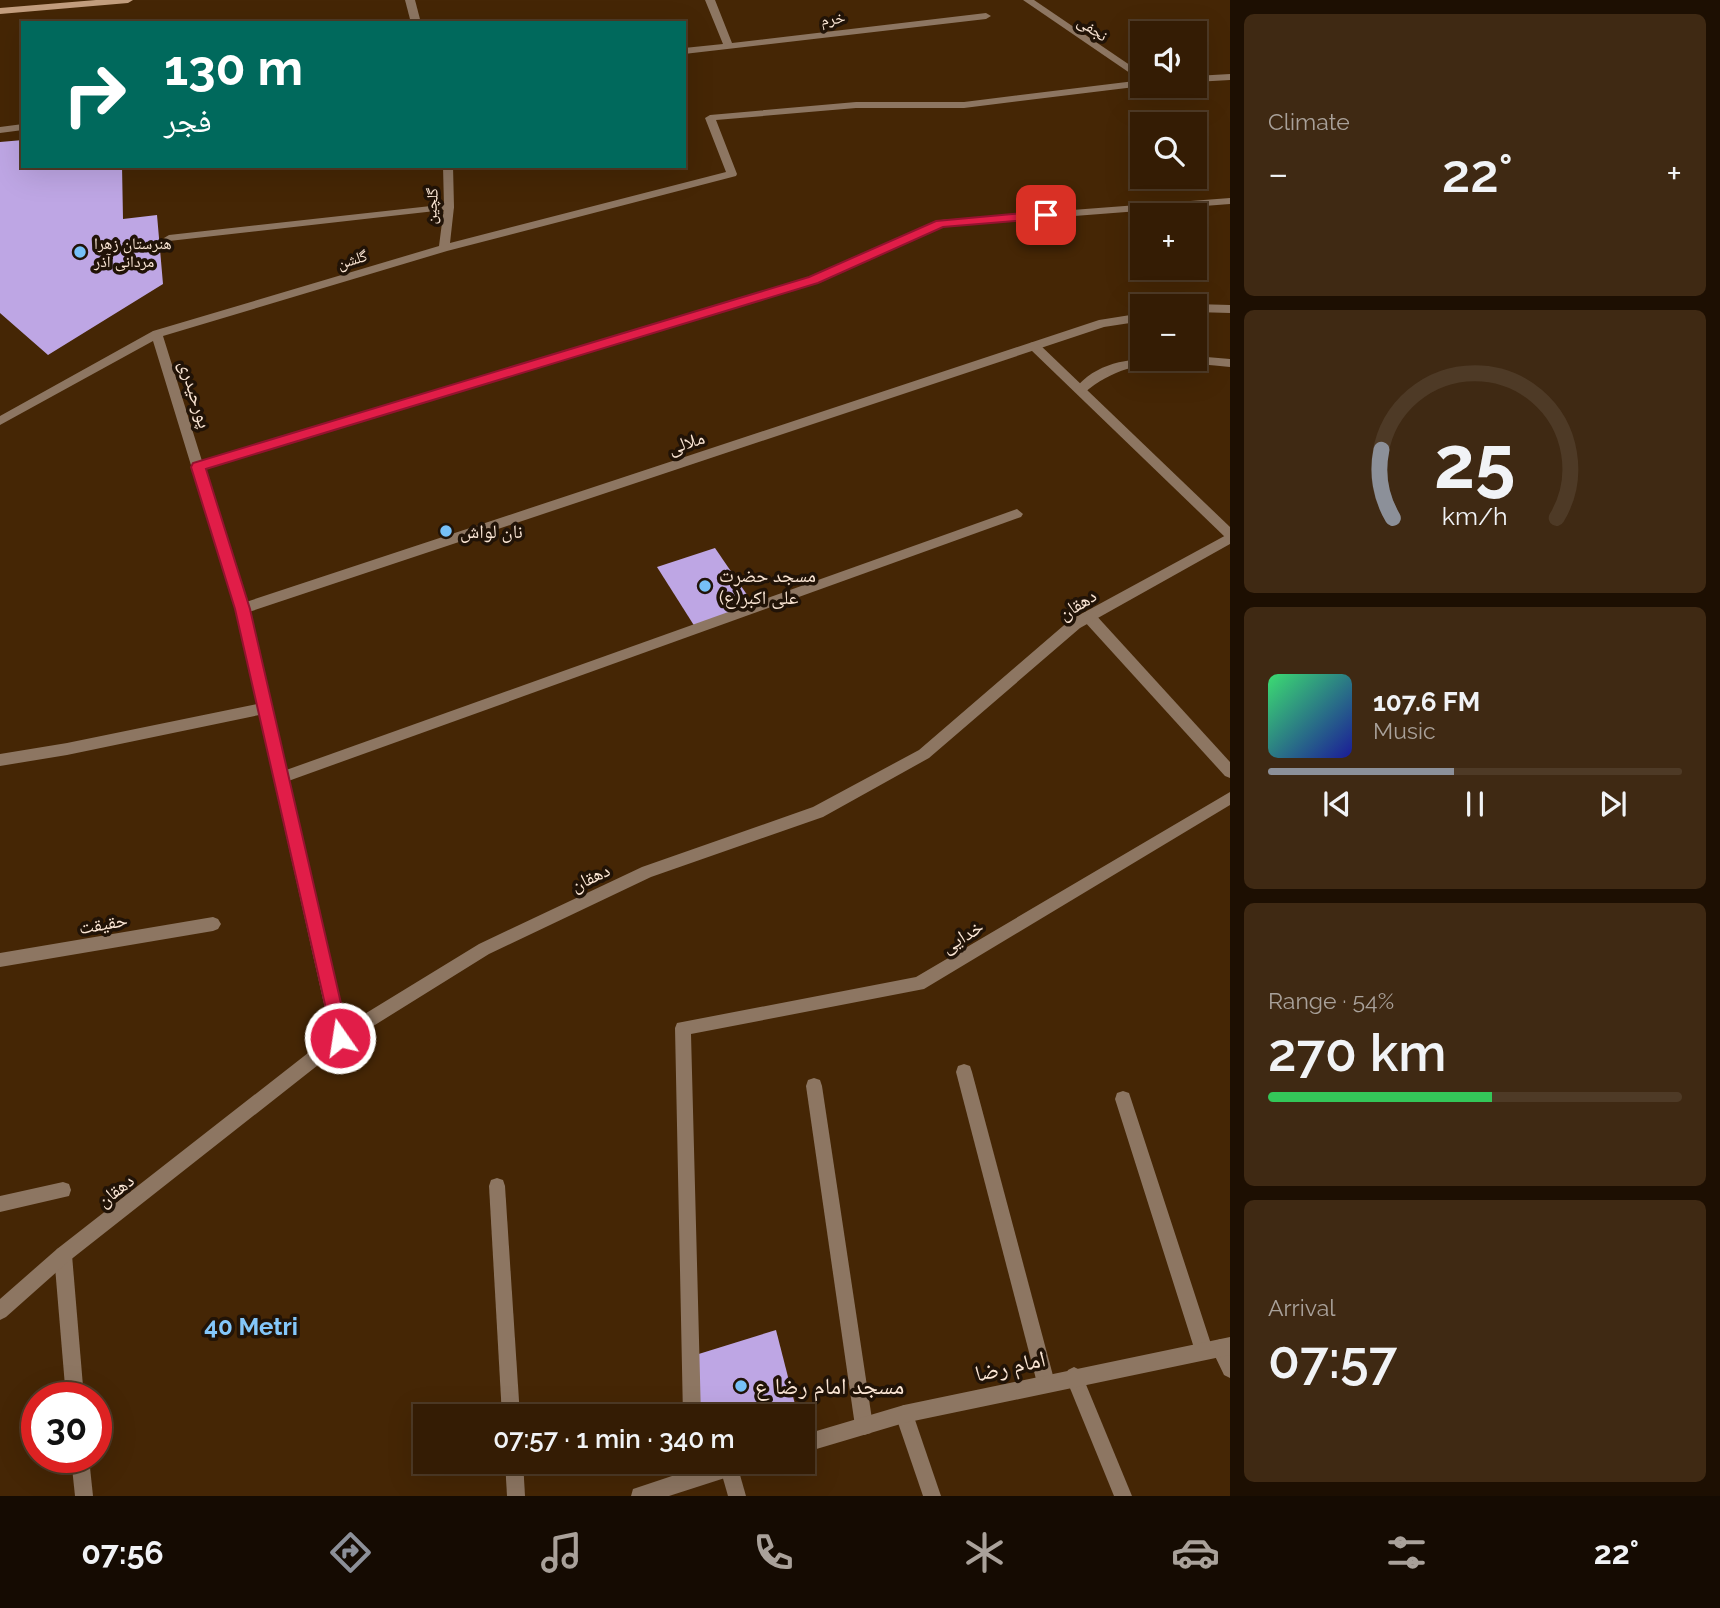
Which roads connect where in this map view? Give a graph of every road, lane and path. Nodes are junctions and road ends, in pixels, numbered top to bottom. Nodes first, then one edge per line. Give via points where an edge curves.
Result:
1 (128, 0) edge
2 (410, 0) edge
3 (710, 0) edge
4 (1028, 0) edge
5 (85, 2) edge
6 (0, 10) edge
7 (986, 16) dead end
8 (415, 21) edge
9 (729, 46) junction
10 (686, 51) edge
11 (1130, 72) edge
12 (1230, 77) edge
13 (1207, 78) edge
14 (1130, 83) edge
15 (21, 128) edge
16 (0, 130) edge
17 (448, 168) edge
18 (1230, 201) edge
19 (449, 206) junction
20 (169, 238) dead end
21 (444, 248) junction
22 (1207, 308) edge
23 (1230, 309) edge
24 (1130, 319) edge
25 (157, 334) junction
26 (1034, 346) junction
27 (1130, 361) edge
28 (1207, 361) edge
29 (1230, 363) edge
30 (1080, 390) junction
31 (0, 421) edge
32 (198, 467) junction
33 (1017, 514) dead end
34 (1230, 537) edge
35 (242, 609) junction
36 (1089, 617) junction
37 (264, 708) junction
38 (0, 760) edge
39 (1230, 772) edge
40 (280, 778) junction
41 (1230, 798) edge
42 (213, 924) dead end
43 (0, 960) edge
44 (340, 1038) junction
45 (964, 1072) dead end
46 (814, 1086) dead end
47 (1123, 1099) dead end
48 (497, 1186) dead end
49 (63, 1190) dead end
50 (0, 1204) edge
51 (63, 1255) junction
52 (0, 1311) edge
53 (1218, 1348) edge
54 (1230, 1369) edge
55 (1074, 1376) junction
56 (74, 1382) edge
57 (1045, 1383) junction
58 (510, 1404) edge
59 (692, 1404) edge
60 (904, 1415) junction
61 (864, 1426) junction
62 (815, 1440) edge
63 (81, 1473) edge
64 (515, 1474) edge
65 (687, 1474) edge
66 (731, 1474) edge
67 (83, 1495) edge
68 (516, 1496) edge
69 (640, 1496) edge
70 (737, 1496) edge
71 (932, 1496) edge
72 (1123, 1496) edge

1 - 5 main road
2 - 8 street
3 - 9 street
4 - 11 street, نجفی
5 - 6 main road
7 - 9 street, خرم
9 - 10 street, خرم
12 - 13 street
14 - 21 street, گلشن via 964,105 856,105 710,118 732,174
15 - 16 street
17 - 19 street, گلچین
18 - 32 street via 941,223 813,280
19 - 20 street
19 - 21 street, گلچین
21 - 25 street, گلشن
22 - 23 street
24 - 26 street, ملالی
25 - 31 street, گلشن
25 - 32 street, پورحیدری
26 - 30 street
26 - 35 street, ملالی
27 - 30 street via 1099,372
28 - 29 street
30 - 34 street
32 - 35 street, پورحیدری
33 - 40 street
34 - 36 street, دهقان
35 - 37 street, پورحیدری
36 - 39 street
36 - 44 street, دهقان via 1075,624 924,754 818,811 647,872 484,949
37 - 38 street
37 - 40 street, پورحیدری
40 - 44 street, پورحیدری
41 - 59 street, خدایی via 919,984 683,1028
42 - 43 street, حقیقت
44 - 51 street, دهقان
45 - 57 street
46 - 61 street
47 - 53 street
48 - 58 street
49 - 50 street
51 - 52 street, دهقان
51 - 56 street
53 - 54 street
53 - 55 street, امام رضا
55 - 57 street, امام رضا
55 - 72 street
57 - 60 street, امام رضا
60 - 61 street, امام رضا
60 - 71 street
61 - 62 street, امام رضا
63 - 67 street
64 - 68 street
65 - 69 street
66 - 70 street

